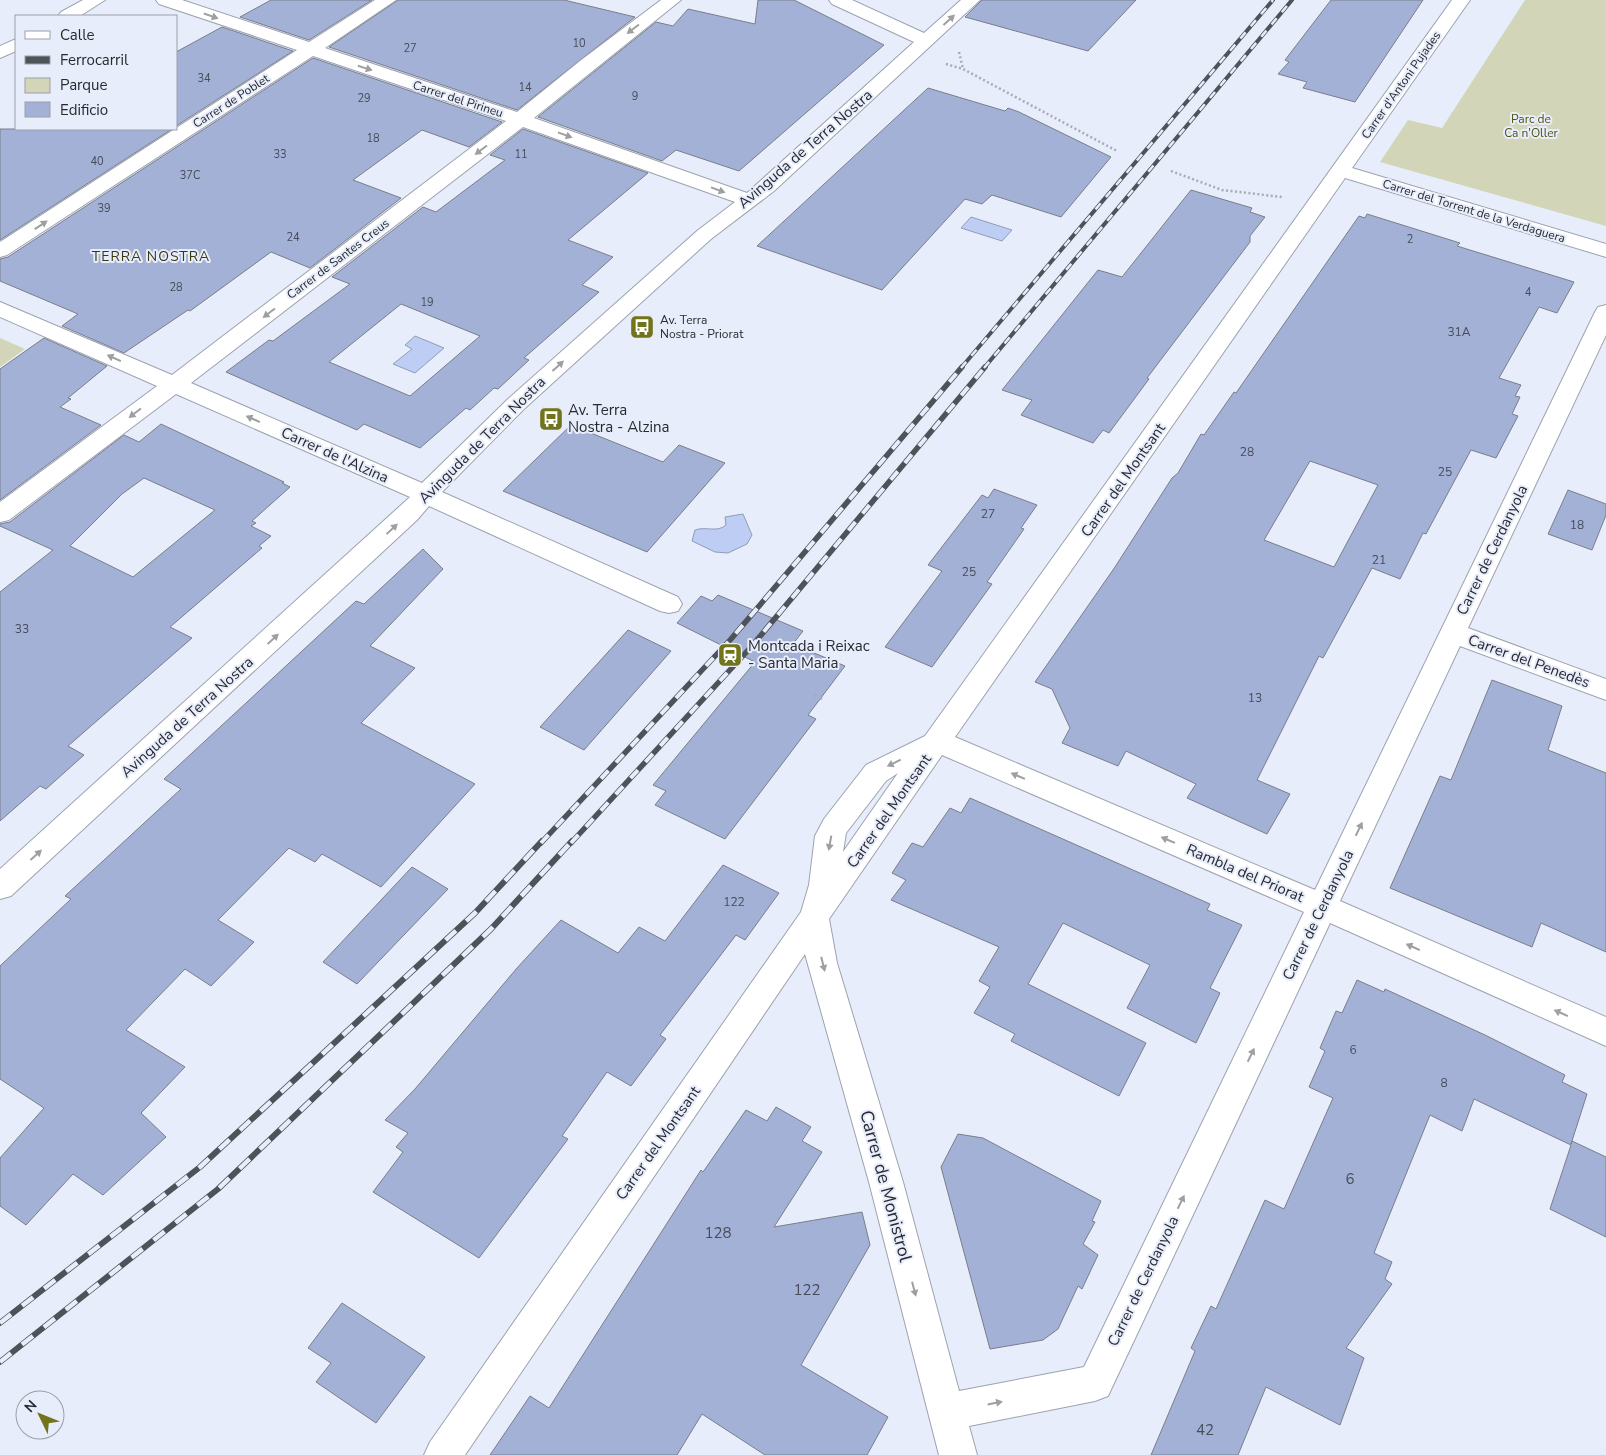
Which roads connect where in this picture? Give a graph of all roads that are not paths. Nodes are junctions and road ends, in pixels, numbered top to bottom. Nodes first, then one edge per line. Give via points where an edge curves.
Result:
1 (96, 0) edge
2 (165, 0) edge
3 (387, 0) edge
4 (672, 0) edge
5 (838, 0) edge
6 (971, 0) edge
7 (1461, 0) edge
8 (68, 15) edge
9 (926, 41) junction
10 (15, 45) edge
11 (310, 50) junction
12 (0, 53) edge
13 (519, 119) junction
14 (1342, 171) junction
15 (749, 200) junction
16 (0, 251) edge
17 (1606, 251) edge
18 (0, 309) edge
19 (1606, 312) edge
20 (174, 385) junction
21 (426, 495) junction
22 (0, 514) edge
23 (668, 604) dead end
24 (1453, 633) junction
25 (1606, 690) edge
26 (938, 742) junction
27 (0, 887) edge
28 (1322, 906) junction
29 (814, 916) junction
30 (1606, 1032) edge
31 (947, 1412) junction
32 (443, 1455) edge
33 (958, 1455) edge

1 - 8 street
2 -> 11 street, Carrer del Pirineu
3 - 11 street, Carrer de Poblet
4 -> 13 street, Carrer de Santes Creus
5 - 9 street
9 -> 6 street, Avinguda de Terra Nostra
7 - 14 street, Carrer d'Antoni Pujades
9 - 15 street, Avinguda de Terra Nostra
10 - 12 street
11 -> 13 street, Carrer del Pirineu
16 -> 11 street, Carrer de Poblet
13 -> 15 street, Carrer del Pirineu
13 -> 20 street, Carrer de Santes Creus
14 - 17 street, Carrer del Torrent de la Verdaguera
14 - 26 street, Carrer del Montsant
21 -> 15 street, Avinguda de Terra Nostra via 516,404 704,234
20 -> 18 street, Carrer de l'Alzina
19 - 24 street, Carrer de Cerdanyola
21 -> 20 street, Carrer de l'Alzina
20 -> 22 street, Carrer de Santes Creus
21 - 23 street, Carrer de l'Alzina
27 -> 21 street, Avinguda de Terra Nostra
24 - 25 street, Carrer del Penedès
28 -> 24 street, Carrer de Cerdanyola
28 -> 26 street, Rambla del Priorat
26 - 29 street, Carrer del Montsant
30 -> 28 street, Rambla del Priorat
31 -> 28 street, Carrer de Cerdanyola via 1095,1383
29 -> 31 street, Carrer de Monistrol via 822,963 886,1182
29 - 32 street, Carrer del Montsant
31 - 33 street, Carrer de Monistrol

